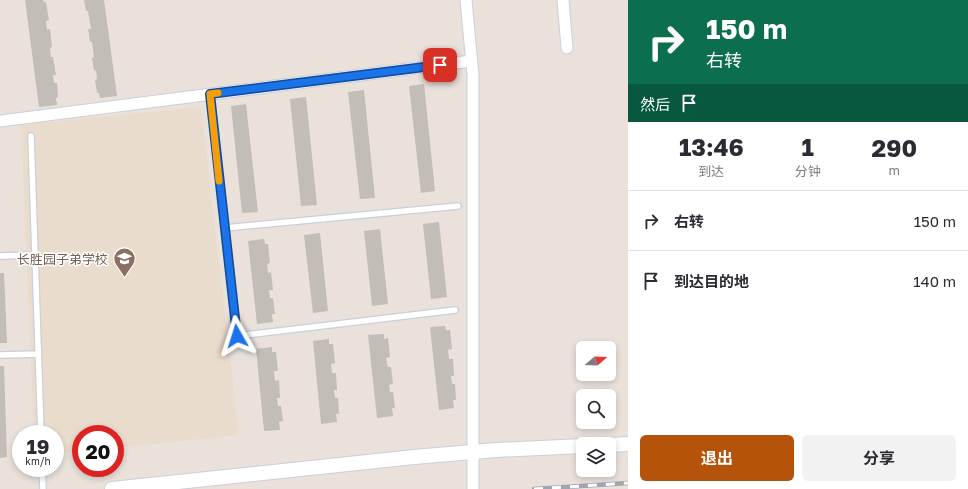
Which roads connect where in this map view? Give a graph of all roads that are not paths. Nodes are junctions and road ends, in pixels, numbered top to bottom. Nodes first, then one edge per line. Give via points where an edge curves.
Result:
1 (466, 0) edge
2 (563, 0) edge
3 (567, 48) dead end
4 (471, 61) junction
5 (210, 94) junction
6 (0, 121) edge
7 (31, 136) dead end
8 (458, 206) dead end
9 (225, 228) junction
10 (35, 255) junction
11 (0, 256) edge
12 (454, 310) dead end
13 (38, 354) junction
14 (0, 355) edge
15 (41, 425) edge
16 (628, 444) edge
17 (616, 445) edge
18 (576, 446) edge
19 (473, 452) junction
20 (42, 477) edge
21 (43, 489) edge
22 (112, 489) edge
23 (473, 489) edge

1 - 4 street
2 - 3 street
4 - 5 street
4 - 19 street
5 - 6 street
5 - 9 lane
7 - 10 lane
8 - 9 lane
9 - 12 lane via 237,336
10 - 11 lane
10 - 13 lane
13 - 14 lane
13 - 15 lane
16 - 17 street
18 - 19 street
19 - 22 street
19 - 23 street
20 - 21 lane

